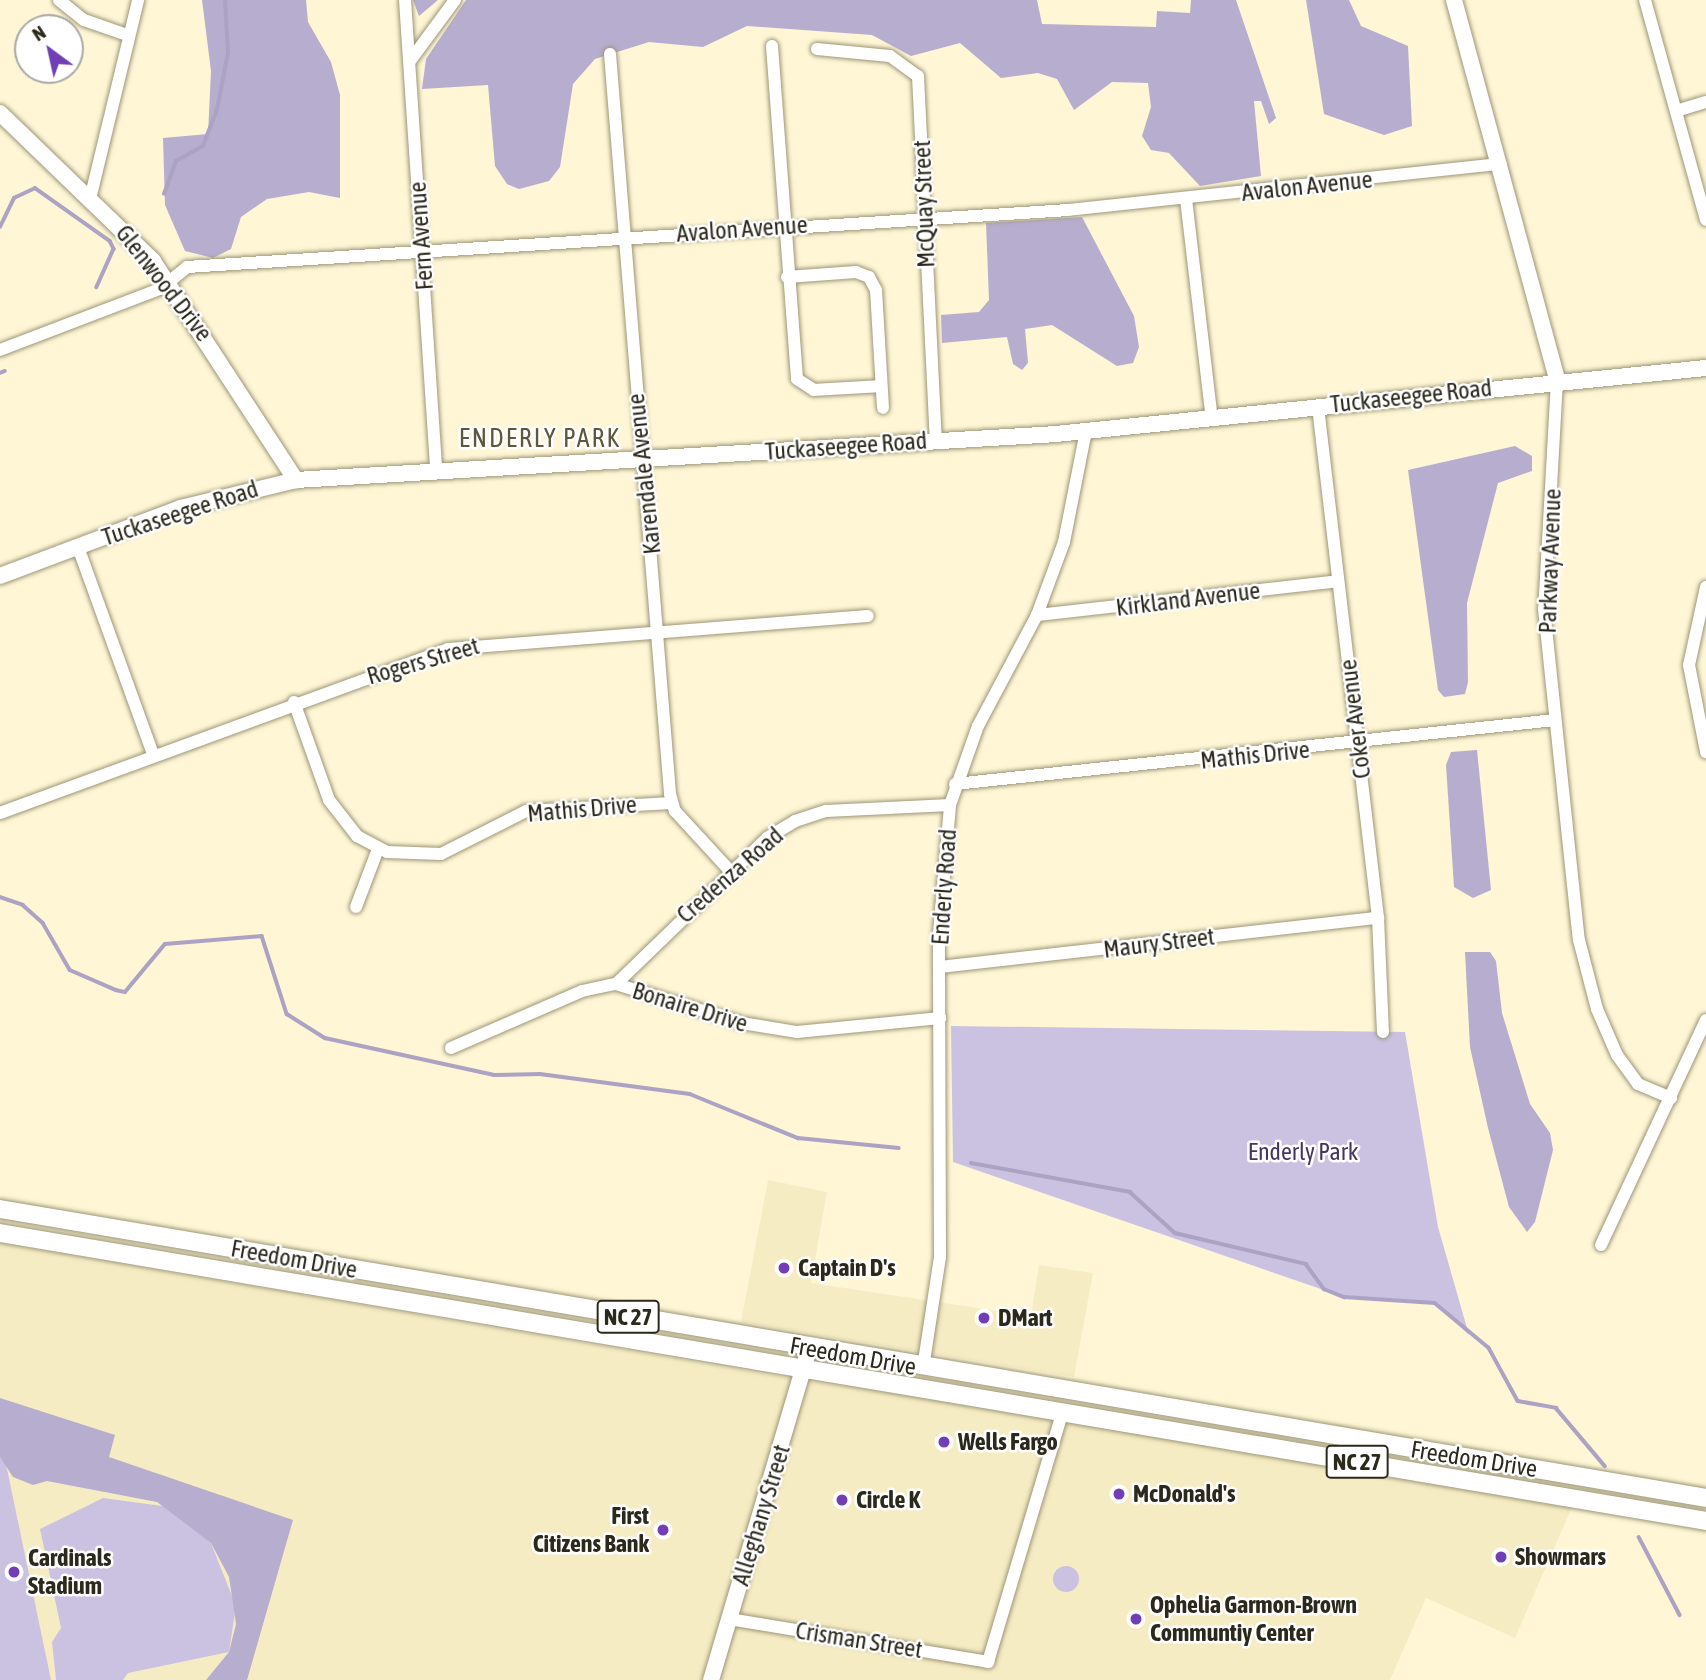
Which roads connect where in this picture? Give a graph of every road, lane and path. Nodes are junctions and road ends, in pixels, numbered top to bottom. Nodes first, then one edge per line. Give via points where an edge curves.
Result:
1 (59, 0) edge
2 (138, 0) edge
3 (405, 0) edge
4 (455, 0) edge
5 (1454, 0) edge
6 (1645, 0) edge
7 (127, 35) junction
8 (772, 46) dead end
9 (817, 49) dead end
10 (610, 54) dead end
11 (410, 61) junction
12 (1706, 102) edge
13 (1676, 111) junction
14 (0, 113) edge
15 (1501, 164) junction
16 (91, 195) junction
17 (1186, 199) junction
18 (925, 218) junction
19 (1706, 220) edge
20 (783, 227) junction
21 (624, 237) junction
22 (422, 250) junction
23 (788, 277) junction
24 (169, 282) junction
25 (0, 350) edge
26 (1706, 368) edge
27 (1557, 380) junction
28 (881, 386) junction
29 (1318, 407) junction
30 (883, 408) dead end
31 (1212, 419) junction
32 (1086, 431) junction
33 (936, 440) junction
34 (641, 458) junction
35 (436, 471) junction
36 (296, 480) junction
37 (78, 547) junction
38 (0, 576) edge
39 (1338, 581) junction
40 (1706, 587) edge
41 (1037, 615) junction
42 (868, 616) dead end
43 (659, 630) junction
44 (294, 702) junction
45 (1555, 720) junction
46 (1358, 743) junction
47 (1706, 752) edge
48 (153, 754) junction
49 (955, 784) junction
50 (672, 803) junction
51 (950, 806) junction
52 (0, 813) edge
53 (378, 849) junction
54 (731, 872) junction
55 (356, 907) dead end
56 (1378, 918) junction
57 (939, 967) junction
58 (615, 984) junction
59 (940, 1018) junction
60 (1706, 1020) edge
61 (1383, 1032) dead end
62 (451, 1048) dead end
63 (1671, 1098) junction
64 (0, 1209) edge
65 (0, 1233) edge
66 (1601, 1245) dead end
67 (378, 1274) junction
68 (373, 1296) junction
69 (809, 1349) junction
70 (923, 1368) junction
71 (804, 1370) junction
72 (1180, 1411) junction
73 (1062, 1413) junction
74 (1467, 1458) junction
75 (1383, 1466) junction
76 (1706, 1498) edge
77 (1706, 1521) edge
78 (729, 1619) junction
79 (711, 1680) edge

1 - 7 street via 84,20
2 - 7 street
3 - 11 street, Fern Avenue
4 - 11 street
5 - 15 main road, Parkway Avenue
6 - 13 street
7 - 16 street
8 - 20 street
9 - 18 street, McQuay Street via 890,56 913,67
10 - 21 street, Karendale Avenue
11 - 22 street, Fern Avenue
12 - 13 street
13 - 19 street
14 - 16 main road, Glenwood Drive
15 - 17 street, Avalon Avenue
15 - 27 main road, Parkway Avenue
16 - 24 main road, Glenwood Drive
17 - 18 street, Avalon Avenue
17 - 31 street
18 - 20 street, Avalon Avenue
18 - 33 street, McQuay Street
20 - 21 street, Avalon Avenue
20 - 23 street
21 - 22 street, Avalon Avenue
21 - 34 street, Karendale Avenue
22 - 24 street, Avalon Avenue via 187,267
22 - 35 street, Fern Avenue
23 - 28 street via 802,385 814,390
23 - 28 street via 856,272 869,277 876,290
24 - 25 street, Avalon Avenue
24 - 36 main road, Glenwood Drive
26 - 27 main road, Tuckaseegee Road
27 - 29 main road, Tuckaseegee Road
27 - 45 street, Parkway Avenue via 1544,609
28 - 30 street
29 - 31 main road, Tuckaseegee Road
29 - 39 street, Coker Avenue
31 - 32 main road, Tuckaseegee Road
32 - 33 main road, Tuckaseegee Road
32 - 41 street, Enderly Road via 1077,498
33 - 34 main road, Tuckaseegee Road
34 - 35 main road, Tuckaseegee Road
34 - 43 street, Karendale Avenue
35 - 36 main road, Tuckaseegee Road
36 - 37 main road, Tuckaseegee Road via 220,495
37 - 38 main road, Tuckaseegee Road
37 - 48 street
39 - 41 street, Kirkland Avenue
39 - 46 street, Coker Avenue
40 - 47 street via 1689,666
41 - 49 street, Enderly Road
42 - 43 street, Rogers Street
43 - 44 street, Rogers Street via 469,645
43 - 50 street, Karendale Avenue
44 - 48 street, Rogers Street
44 - 53 street, Mathis Drive via 329,800 345,824
45 - 46 street, Mathis Drive
45 - 63 street, Parkway Avenue via 1579,940 1597,1009 1632,1078
46 - 49 street, Mathis Drive
46 - 56 street, Coker Avenue
48 - 52 street, Rogers Street
49 - 51 street, Enderly Road
50 - 53 street, Mathis Drive via 526,811 430,856
50 - 54 street
51 - 54 street, Credenza Road via 809,815 768,838
51 - 57 street, Enderly Road
53 - 55 street
54 - 58 street, Credenza Road
56 - 57 street, Maury Street
56 - 61 street, Coker Avenue
57 - 59 street, Enderly Road
58 - 59 street, Bonaire Drive via 742,1023 797,1032
58 - 62 street, Bonaire Drive via 582,991
59 - 70 street, Enderly Road via 940,1257
60 - 63 street
63 - 66 street
64 - 67 main road, Freedom Drive / NC 27
65 - 68 main road, Freedom Drive / NC 27
67 - 68 main road
67 - 69 main road, Freedom Drive / NC 27
68 - 71 main road, Freedom Drive / NC 27
69 - 70 main road, Freedom Drive / NC 27
69 - 71 main road, Alleghany Street
70 - 72 main road, Freedom Drive / NC 27
71 - 73 main road, Freedom Drive / NC 27
71 - 78 main road, Alleghany Street
72 - 73 main road via 1149,1414 1074,1401
72 - 74 main road, Freedom Drive / NC 27
73 - 75 main road, Freedom Drive / NC 27
73 - 78 street, Crisman Street via 988,1662
74 - 75 main road via 1458,1468 1411,1461
74 - 76 main road, Freedom Drive / NC 27
75 - 77 main road, Freedom Drive / NC 27
78 - 79 main road, Alleghany Street

